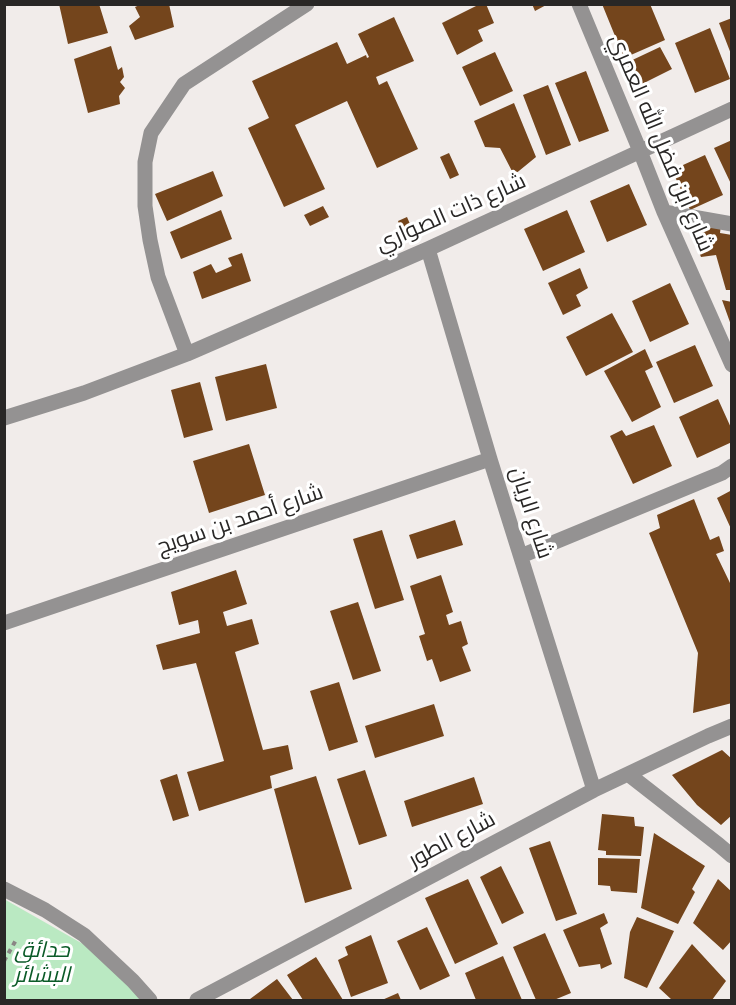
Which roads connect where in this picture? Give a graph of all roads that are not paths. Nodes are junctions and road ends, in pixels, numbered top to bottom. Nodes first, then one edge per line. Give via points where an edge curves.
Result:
1 (307, 4) edge
2 (579, 4) edge
3 (732, 109) edge
4 (640, 151) junction
5 (664, 212) junction
6 (732, 224) edge
7 (428, 249) junction
8 (187, 354) junction
9 (732, 365) edge
10 (4, 418) edge
11 (489, 459) junction
12 (732, 466) edge
13 (521, 556) junction
14 (4, 623) edge
15 (732, 726) edge
16 (628, 774) junction
17 (594, 790) junction
18 (732, 856) edge
19 (4, 889) edge
20 (150, 1000) edge
21 (197, 1000) edge

1 - 8 street via 184,84 151,133 145,162 150,240 158,277
2 - 4 street, شارع ابن فضل الله العمري
3 - 4 street, شارع ذات الصواري
4 - 5 street, شارع ابن فضل الله العمري
4 - 7 street, شارع ذات الصواري
5 - 6 street
5 - 9 street, شارع ابن فضل الله العمري
7 - 8 street, شارع ذات الصواري
7 - 11 street, شارع الريان
8 - 10 street, شارع ذات الصواري
11 - 13 street, شارع الريان
11 - 14 street, شارع أحمد بن سويج
12 - 13 street
13 - 17 street, شارع الريان
15 - 16 street, شارع الطور
16 - 17 street, شارع الطور
16 - 18 street
17 - 21 street, شارع الطور
19 - 20 street via 84,935

